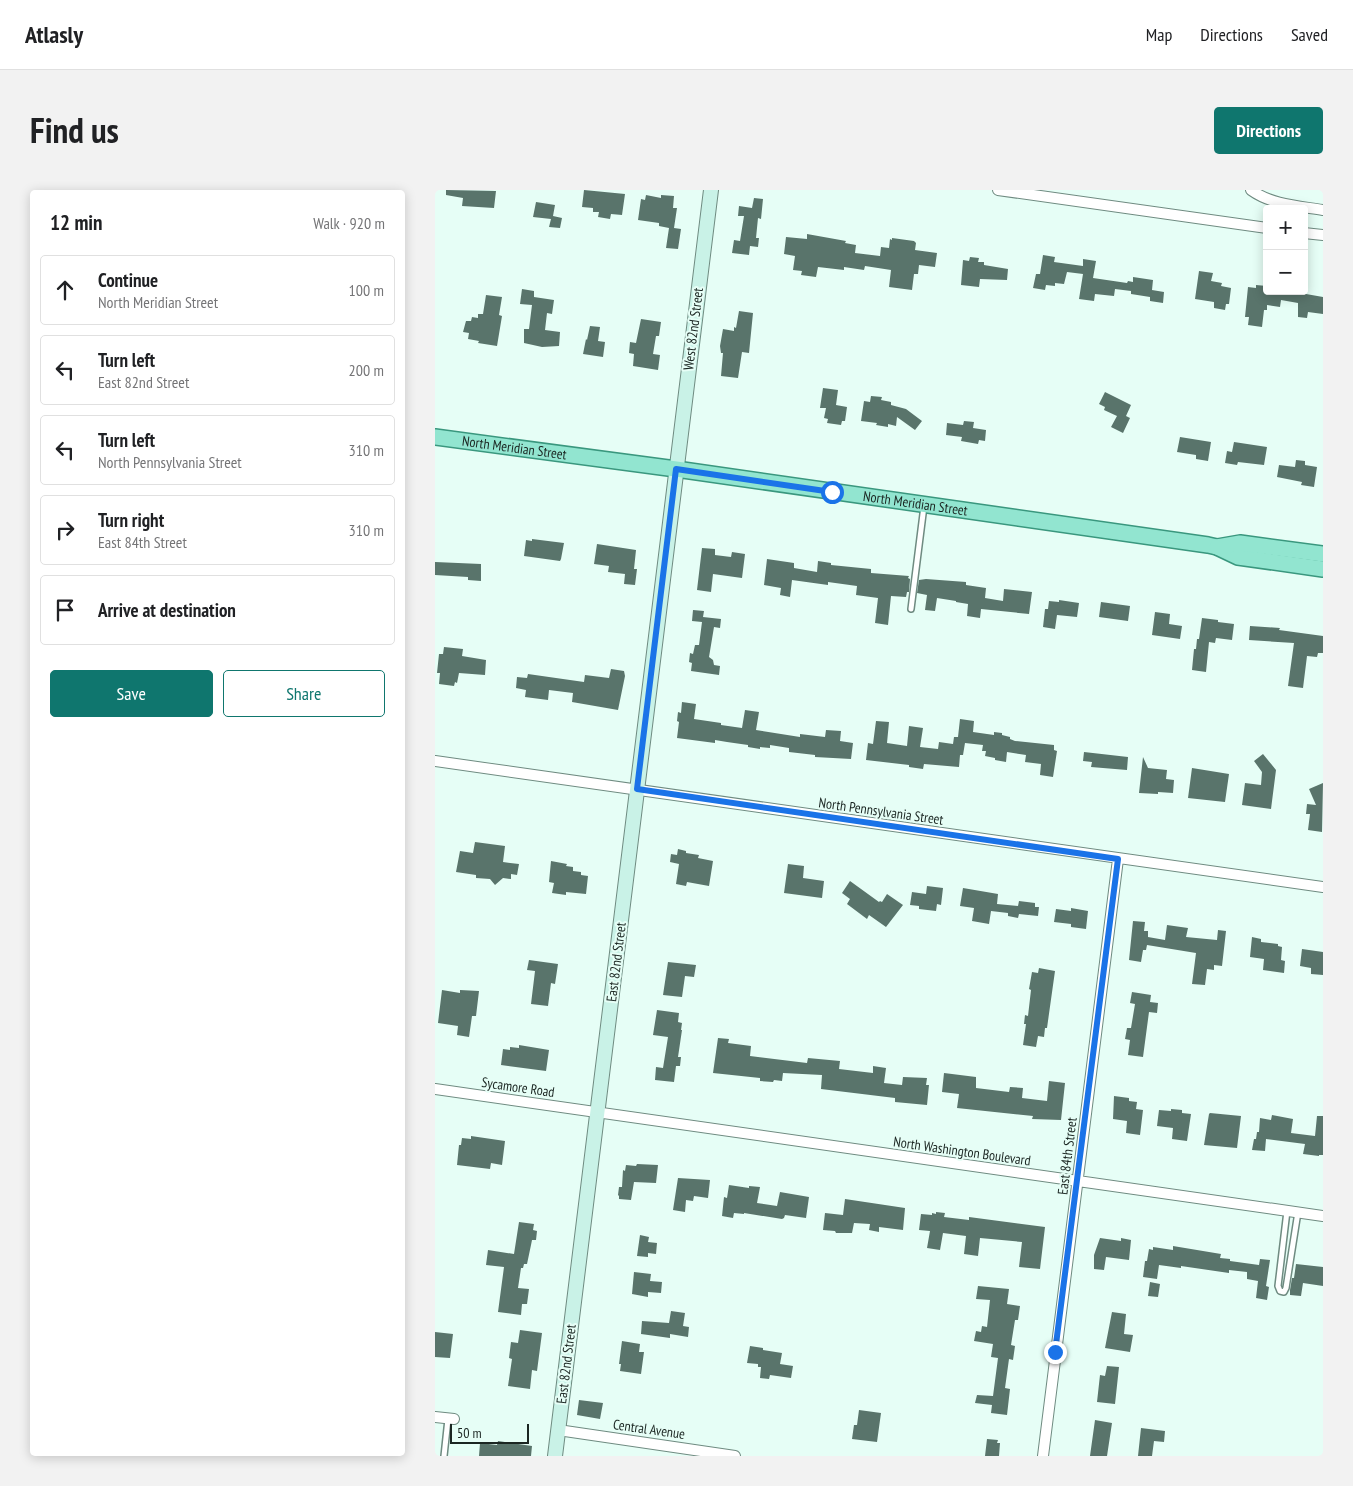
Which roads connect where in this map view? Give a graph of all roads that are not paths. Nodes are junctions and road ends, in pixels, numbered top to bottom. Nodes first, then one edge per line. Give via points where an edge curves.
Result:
1 (711, 190) edge
2 (998, 190) edge
3 (1251, 190) edge
4 (1323, 210) edge
5 (1263, 227) edge
6 (1308, 233) edge
7 (1323, 235) edge
8 (435, 437) edge
9 (676, 469) junction
10 (924, 505) junction
11 (1217, 547) junction
12 (1323, 554) edge
13 (1323, 569) edge
14 (911, 609) dead end
15 (435, 761) edge
16 (637, 789) junction
17 (1118, 859) junction
18 (1323, 887) edge
19 (435, 1089) edge
20 (597, 1112) junction
21 (1078, 1181) junction
22 (1292, 1211) junction
23 (1323, 1216) edge
24 (435, 1418) edge
25 (451, 1419) joint
26 (558, 1430) junction
27 (444, 1456) edge
28 (555, 1456) edge
29 (735, 1456) edge
30 (1043, 1456) edge

1 - 9 street, West 82nd Street
2 - 5 street
3 - 4 street via 1280,204
6 - 7 street
8 - 9 main road, North Meridian Street
9 - 10 main road, North Meridian Street
9 - 16 street, East 82nd Street
10 - 11 main road, North Meridian Street
10 - 14 lane
11 - 12 main road, North Meridian Street via 1240,543
11 - 13 main road, North Meridian Street via 1238,557
15 - 16 street, North Pennsylvania Street
16 - 17 street, North Pennsylvania Street
16 - 20 street, East 82nd Street
17 - 18 street, North Pennsylvania Street
17 - 21 street, East 84th Street
19 - 20 street, Sycamore Road
20 - 21 street, North Washington Boulevard
20 - 26 street, East 82nd Street
21 - 22 street, North Washington Boulevard
21 - 30 street, East 84th Street
22 - 22 lane via 1278,1286 1284,1292 1286,1288
22 - 23 street, North Washington Boulevard
24 - 25 street
25 - 27 lane
26 - 28 street, East 82nd Street
26 - 29 street, Central Avenue

